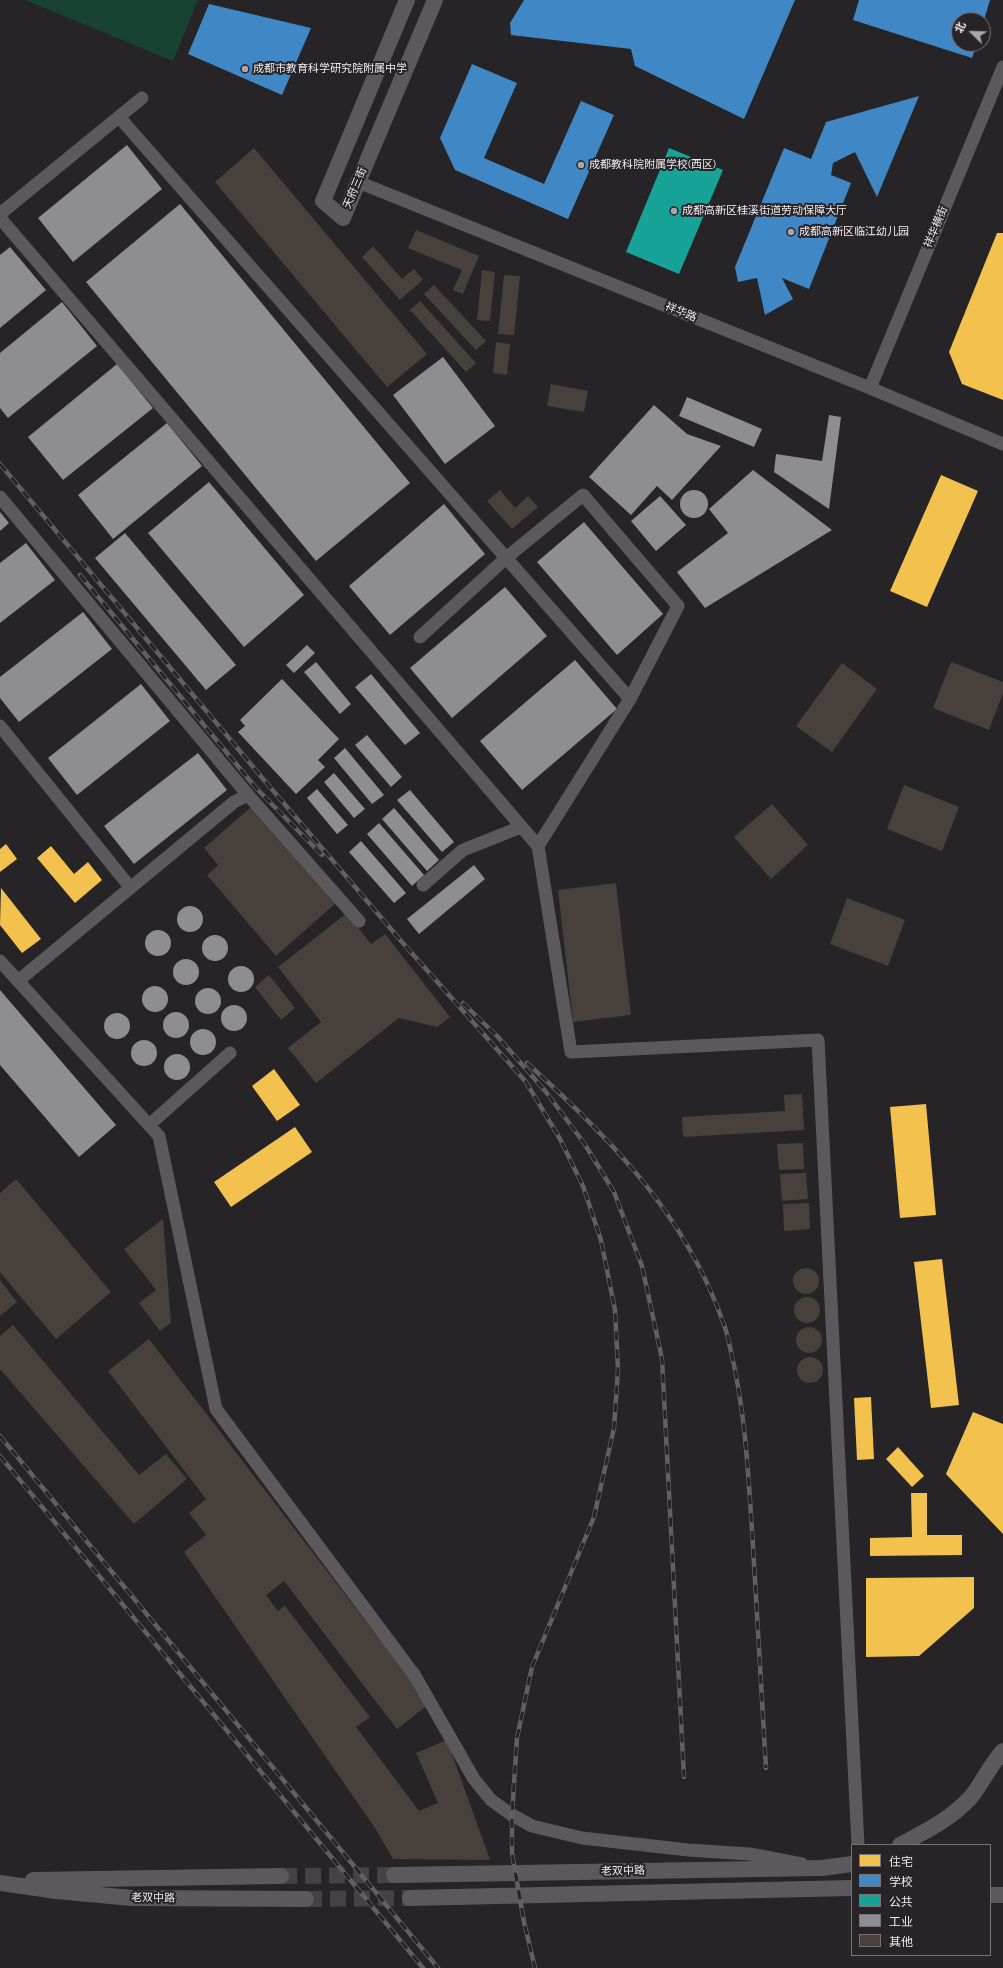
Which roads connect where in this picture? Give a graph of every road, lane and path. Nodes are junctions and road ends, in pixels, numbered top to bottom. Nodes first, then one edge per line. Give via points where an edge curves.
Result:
1 (407, 0) edge
2 (435, 0) edge
3 (1003, 67) edge
4 (142, 98) dead end
5 (119, 117) junction
6 (358, 182) junction
7 (0, 214) edge
8 (0, 218) edge
9 (870, 388) junction
10 (1003, 444) edge
11 (0, 497) edge
12 (506, 558) junction
13 (420, 637) dead end
14 (630, 699) junction
15 (0, 726) edge
16 (248, 795) junction
17 (521, 827) junction
18 (538, 846) junction
19 (423, 885) dead end
20 (130, 887) junction
21 (359, 921) dead end
22 (0, 961) edge
23 (18, 981) junction
24 (230, 1053) dead end
25 (150, 1125) junction
26 (1003, 1751) edge
27 (858, 1844) edge
28 (902, 1844) edge
29 (851, 1864) edge
30 (822, 1868) junction
31 (394, 1875) tunnel mouth
32 (281, 1876) tunnel mouth
33 (0, 1882) edge
34 (851, 1888) edge
35 (1003, 1894) edge
36 (991, 1895) edge
37 (410, 1898) tunnel mouth
38 (306, 1900) tunnel mouth

1 - 6 street, 天府三街 via 323,201 343,218
2 - 6 street, 天府三街
3 - 9 street, 祥华横街
4 - 5 street
5 - 7 street
5 - 12 street
6 - 9 street, 祥华路
8 - 17 street
9 - 10 street, 祥华路
11 - 16 street
12 - 13 street
12 - 14 street
12 - 14 street via 583,495 678,606
14 - 18 street
15 - 20 street
16 - 20 street via 234,802
16 - 21 street
17 - 18 street
17 - 19 street via 463,850
18 - 27 street via 571,1052 818,1040
20 - 23 street
22 - 23 street
23 - 25 street
24 - 25 street
25 - 30 street via 159,1136 216,1409 415,1676 474,1779 492,1800 532,1826 582,1838 750,1854
26 - 28 street via 971,1796 948,1819
29 - 30 street, 老双中路
30 - 31 street, 老双中路
32 - 33 street, 老双中路
33 - 38 street, 老双中路 via 56,1892 132,1898
34 - 37 street, 老双中路
35 - 36 street

